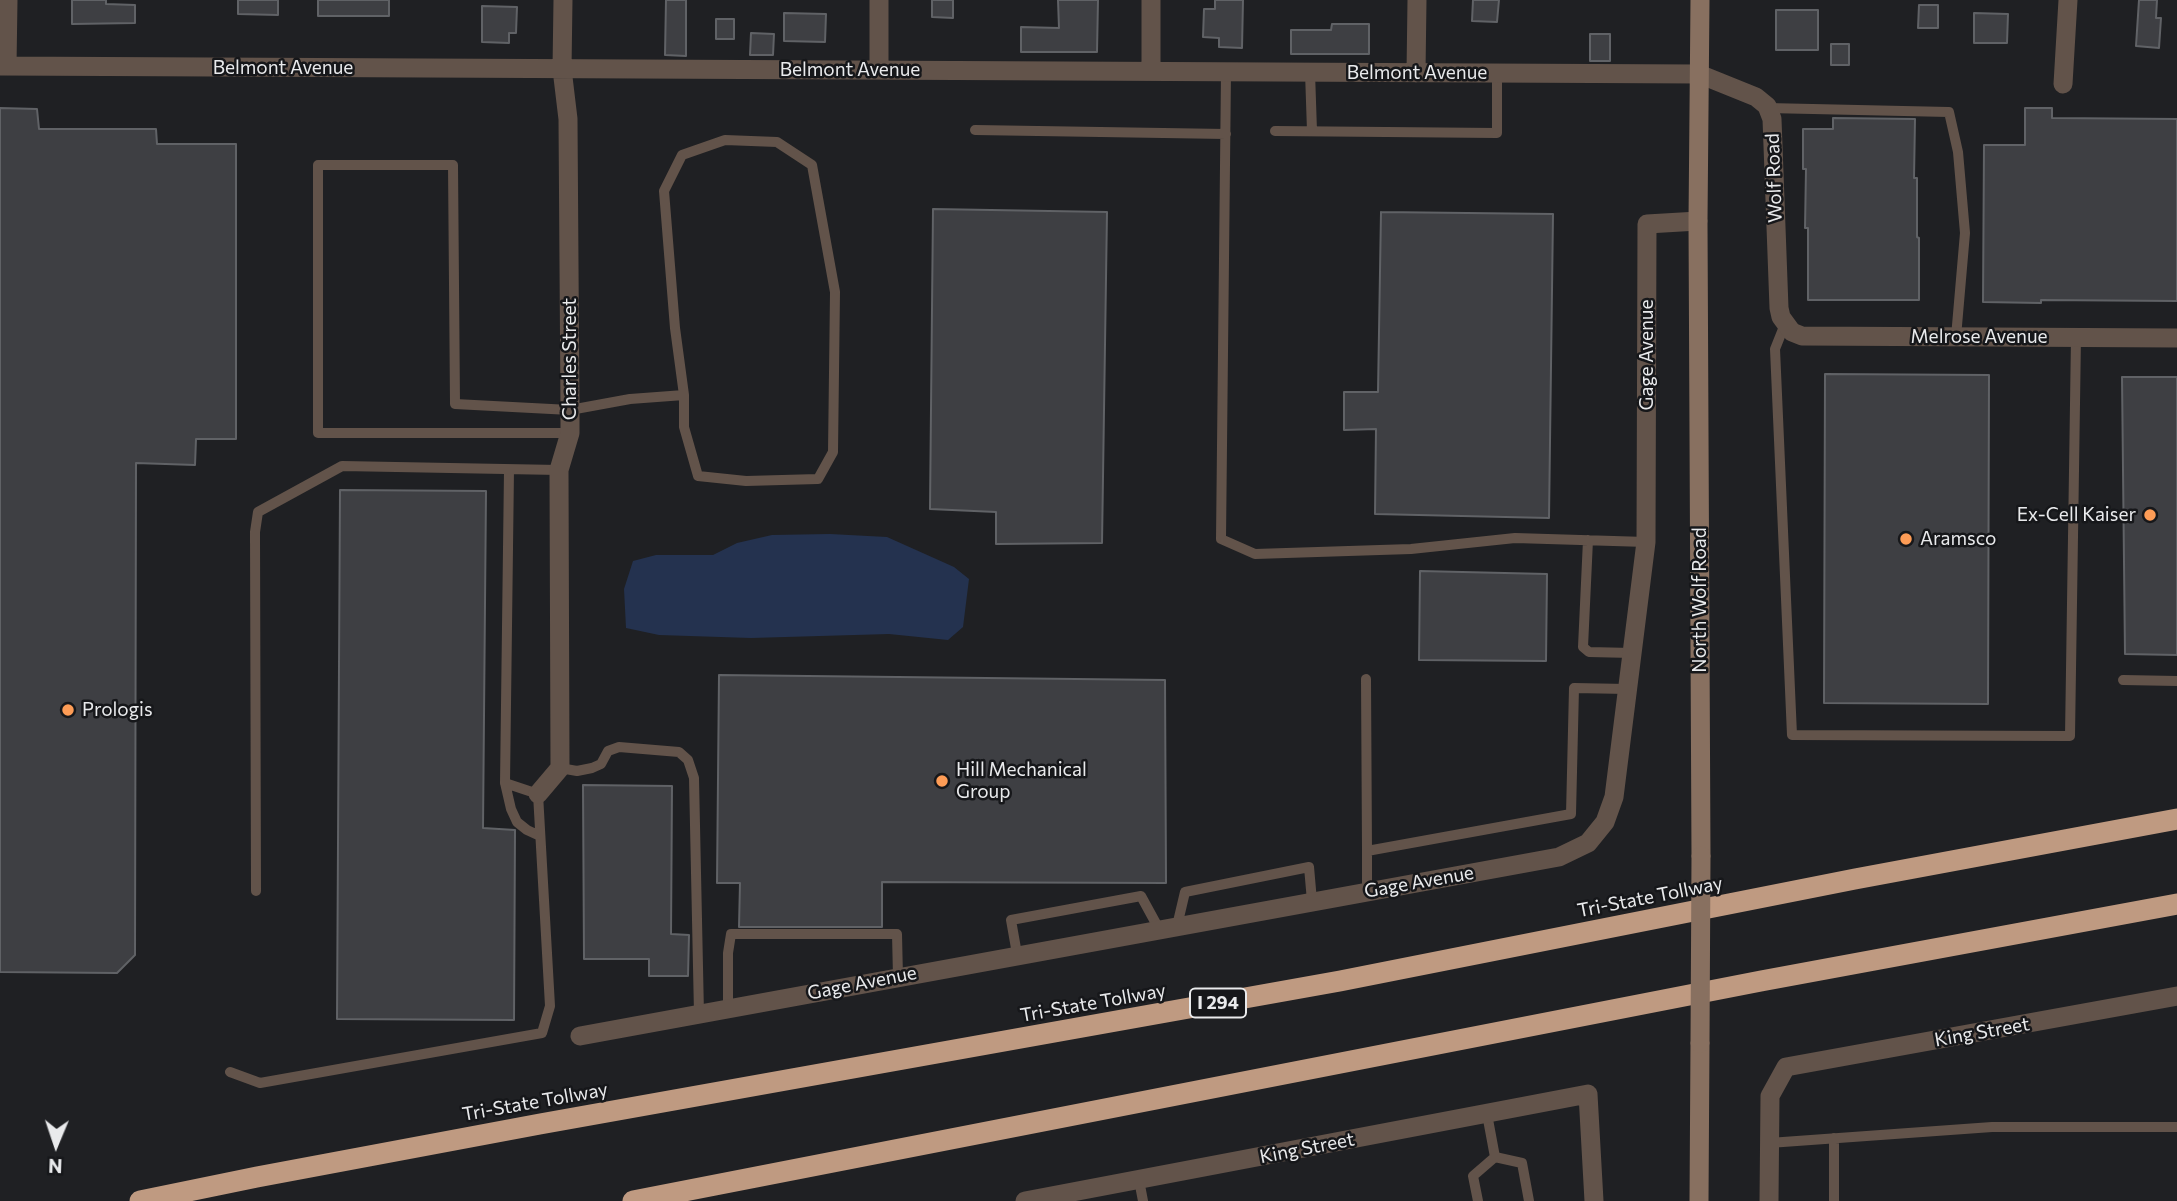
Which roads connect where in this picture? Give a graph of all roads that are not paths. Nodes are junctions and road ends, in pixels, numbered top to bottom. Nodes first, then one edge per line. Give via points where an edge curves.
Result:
1 (8, 0) edge
2 (563, 0) edge
3 (879, 0) edge
4 (1151, 0) edge
5 (1417, 0) edge
6 (1700, 0) edge
7 (2068, 0) edge
8 (4, 66) edge
9 (562, 69) junction
10 (878, 70) junction
11 (1151, 71) junction
12 (1226, 72) junction
13 (1310, 72) junction
14 (1416, 73) junction
15 (1497, 73) junction
16 (1699, 74) junction
17 (2063, 84) dead end
18 (1768, 108) junction
19 (975, 130) dead end
20 (1276, 131) dead end
21 (1312, 131) junction
22 (1226, 134) junction
23 (1698, 221) junction
24 (1785, 324) junction
25 (1956, 337) junction
26 (2076, 337) junction
27 (2177, 338) edge
28 (684, 395) junction
29 (570, 410) junction
30 (570, 433) junction
31 (509, 470) junction
32 (559, 470) junction
33 (1587, 540) junction
34 (1646, 542) junction
35 (1632, 653) junction
36 (1366, 679) dead end
37 (2123, 680) dead end
38 (2177, 681) edge
39 (1627, 689) junction
40 (561, 768) junction
41 (505, 783) junction
42 (538, 794) junction
43 (2177, 819) edge
44 (540, 836) junction
45 (1367, 850) junction
46 (256, 891) dead end
47 (1367, 891) junction
48 (1312, 901) junction
49 (2177, 904) edge
50 (1168, 927) junction
51 (1017, 954) junction
52 (898, 977) junction
53 (2177, 996) edge
54 (728, 1008) junction
55 (699, 1014) junction
56 (580, 1036) dead end
57 (230, 1072) dead end
58 (1487, 1114) junction
59 (2177, 1127) edge
60 (1834, 1138) junction
61 (1769, 1143) junction
62 (1495, 1157) junction
63 (1139, 1180) junction
64 (140, 1201) edge
65 (633, 1201) edge
66 (1026, 1201) edge
67 (1143, 1201) edge
68 (1478, 1201) edge
69 (1529, 1201) edge
70 (1594, 1201) edge
71 (1699, 1201) edge
72 (1769, 1201) edge
73 (1834, 1201) edge

1 - 8 street
2 - 9 street, Charles Street
3 - 10 street
4 - 11 street
5 - 14 street
6 - 16 main road, North Wolf Road
7 - 17 street
8 - 9 street, Belmont Avenue
9 - 10 street, Belmont Avenue
9 - 29 street, Charles Street via 568,119
10 - 11 street, Belmont Avenue
11 - 12 street, Belmont Avenue
12 - 13 street, Belmont Avenue
12 - 22 lane
13 - 14 street, Belmont Avenue
13 - 21 lane
14 - 15 street, Belmont Avenue
15 - 16 street, Belmont Avenue
15 - 21 lane via 1497,133
16 - 18 street, Wolf Road via 1756,97
16 - 23 main road, North Wolf Road
18 - 24 street, Wolf Road via 1774,139 1779,308
18 - 25 lane via 1950,112 1965,233
19 - 22 lane
20 - 21 lane
22 - 33 lane via 1221,539 1255,554 1411,549 1515,538
23 - 34 street, Gage Avenue via 1647,224
23 - 71 main road, North Wolf Road, bridge
24 - 25 street, Melrose Avenue via 1802,336
24 - 26 lane via 1775,349 1792,735 2070,736
25 - 26 street, Melrose Avenue
26 - 27 street, Melrose Avenue
28 - 28 lane via 664,191 682,155 725,140 777,142 812,165 824,228 835,292 833,452 818,479 698,477 684,427
28 - 29 lane
29 - 30 street, Charles Street
29 - 30 lane via 456,404 453,165 318,165 318,433
30 - 32 street, Charles Street
31 - 32 lane
31 - 41 lane
31 - 46 lane via 342,466 258,512
32 - 40 street, Charles Street
33 - 34 lane
33 - 35 lane via 1583,647 1589,652
34 - 35 street, Gage Avenue
35 - 39 street, Gage Avenue
36 - 45 lane
37 - 38 lane
39 - 45 lane via 1574,688 1571,814
39 - 47 street, Gage Avenue via 1614,797 1605,822 1588,843 1559,857
40 - 42 street
40 - 55 lane via 592,768 601,764 608,751 619,747 679,752 688,760 695,778
41 - 42 lane
41 - 44 lane via 517,822
42 - 44 lane
43 - 64 highway, Tri-State Tollway / I 294 via 1340,981
44 - 57 lane via 550,1006 542,1033 260,1083
45 - 47 lane
47 - 48 street, Gage Avenue
48 - 50 street, Gage Avenue
48 - 50 lane via 1309,867 1185,892
49 - 65 highway
50 - 51 street, Gage Avenue
50 - 51 lane via 1141,896 1011,920
51 - 52 street, Gage Avenue
52 - 54 street, Gage Avenue
52 - 54 lane via 897,934 731,934
53 - 61 street, King Street via 1786,1067 1769,1096
54 - 55 street, Gage Avenue
55 - 56 street, Gage Avenue
58 - 62 lane
58 - 63 street, King Street
58 - 70 street, King Street via 1588,1094
59 - 60 lane via 1992,1127
60 - 61 lane
60 - 73 lane
61 - 72 street
62 - 68 lane via 1473,1176
62 - 69 lane via 1522,1163
63 - 66 street, King Street
63 - 67 lane

